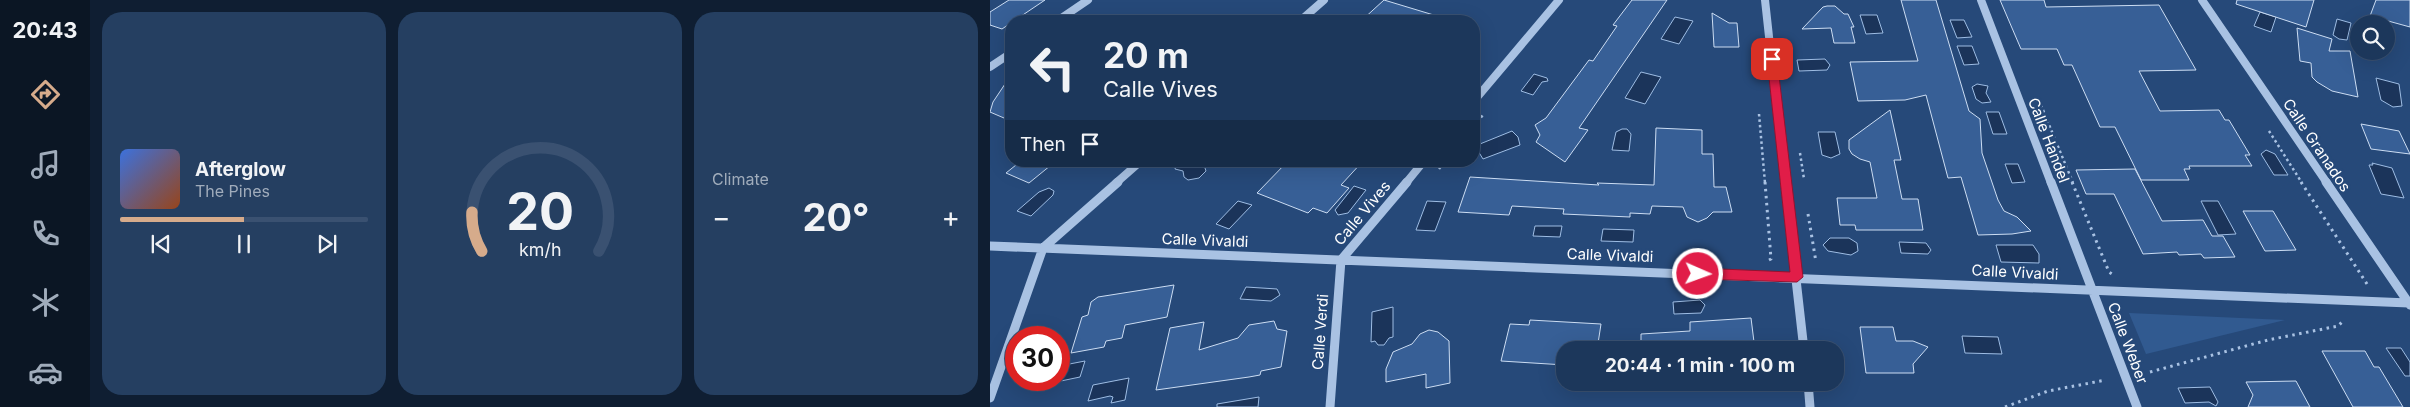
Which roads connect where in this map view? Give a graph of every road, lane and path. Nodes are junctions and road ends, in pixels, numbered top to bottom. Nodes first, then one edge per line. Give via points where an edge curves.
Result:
1 (1088, 0) edge
2 (1324, 0) edge
3 (1558, 0) edge
4 (1765, 0) edge
5 (1981, 0) edge
6 (2204, 1) edge
7 (1066, 15) edge
8 (1307, 15) edge
9 (1005, 57) edge
10 (990, 67) edge
11 (1480, 94) edge
12 (2039, 100) dead end
13 (1758, 109) dead end
14 (2265, 125) dead end
15 (1799, 144) dead end
16 (1134, 167) edge
17 (1419, 167) edge
18 (1804, 183) dead end
19 (1808, 212) dead end
20 (990, 246) edge
21 (1043, 248) junction
22 (1341, 260) junction
23 (1759, 260) dead end
24 (1817, 262) dead end
25 (2122, 274) dead end
26 (1797, 277) junction
27 (2363, 284) dead end
28 (2092, 291) junction
29 (2409, 304) edge
30 (2344, 320) dead end
31 (1803, 341) edge
32 (2150, 372) dead end
33 (2106, 380) dead end
34 (1809, 391) edge
35 (990, 398) edge
36 (1330, 407) edge
37 (1810, 407) edge
38 (2005, 407) edge
39 (2137, 407) edge

1 - 7 street
2 - 8 street
3 - 11 street
4 - 26 street
5 - 28 street, Calle Handel
6 - 29 street, Calle Granados
9 - 10 street
12 - 25 path via 2109,272
13 - 23 path via 1771,258
14 - 27 path via 2367,283
15 - 18 path
16 - 21 street
17 - 22 street, Calle Vives
19 - 24 path via 1814,260
20 - 21 street, Calle Vivaldi
21 - 22 street, Calle Vivaldi
21 - 35 street
22 - 26 street, Calle Vivaldi
22 - 36 street, Calle Verdi
26 - 28 street, Calle Vivaldi
26 - 31 street
28 - 29 street, Calle Vivaldi
28 - 39 street, Calle Weber
30 - 32 path via 2338,326 2268,340
33 - 38 path via 2048,392
34 - 37 street

